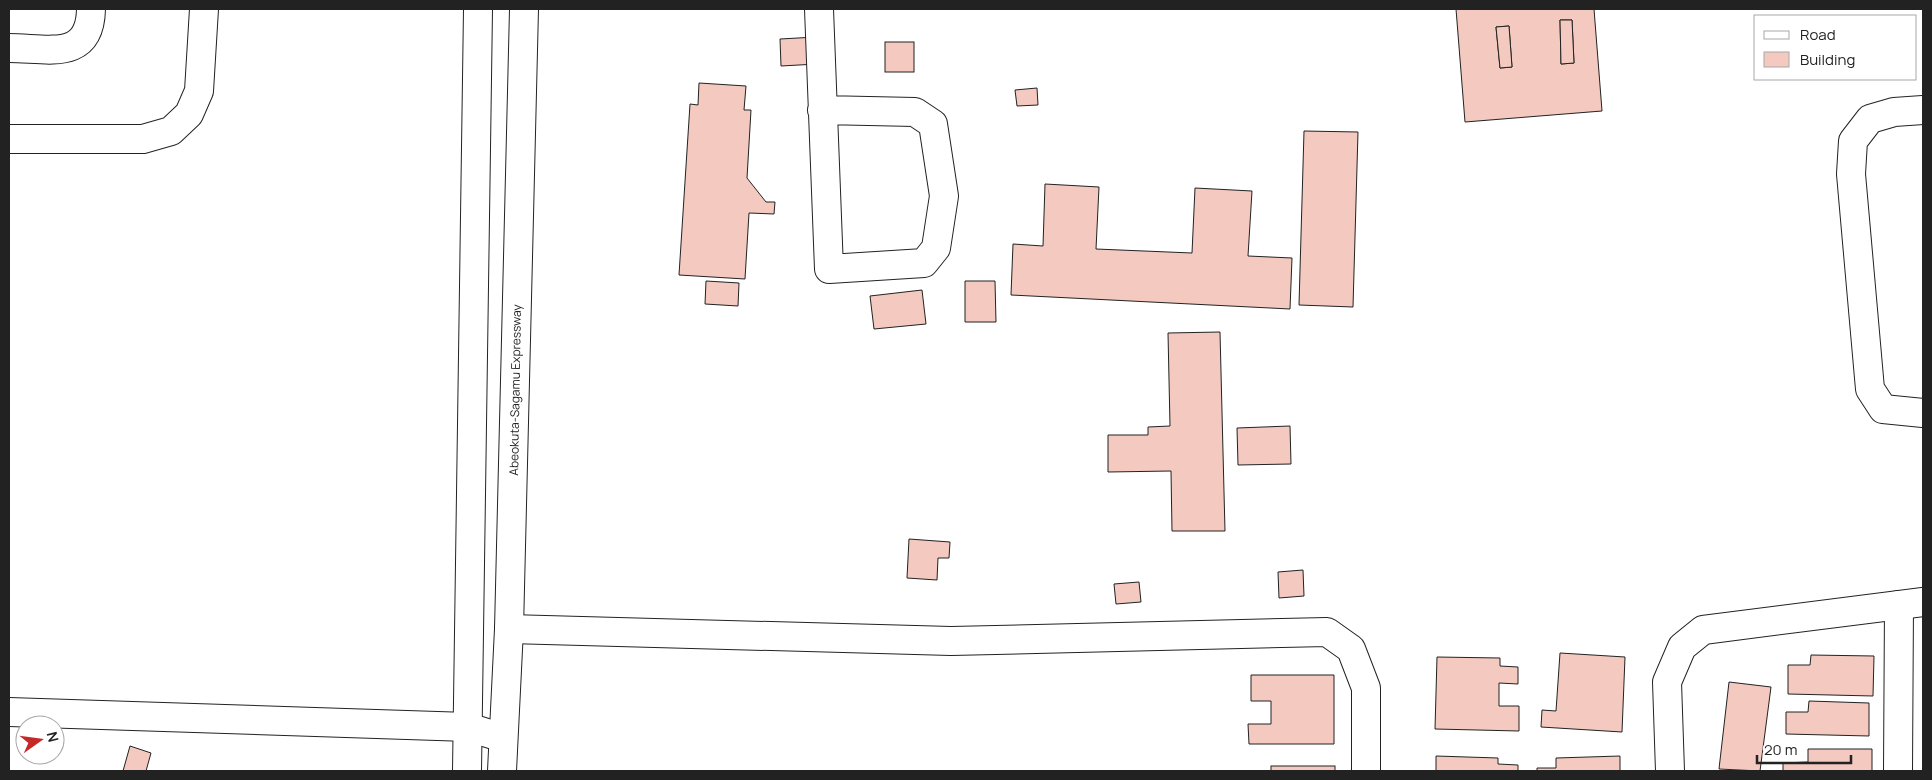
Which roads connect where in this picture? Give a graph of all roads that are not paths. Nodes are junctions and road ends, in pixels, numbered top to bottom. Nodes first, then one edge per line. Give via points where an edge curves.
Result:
1 (91, 9) edge
2 (204, 9) edge
3 (478, 9) edge
4 (524, 9) edge
5 (818, 9) edge
6 (9, 48) edge
7 (822, 110) junction
8 (1923, 110) edge
9 (9, 139) edge
10 (1923, 413) edge
11 (1911, 604) edge
12 (509, 629) junction
13 (9, 712) edge
14 (468, 727) junction
15 (503, 738) junction
16 (466, 771) edge
17 (502, 771) edge
18 (1366, 771) edge
19 (1670, 771) edge
20 (1898, 771) edge

1 - 6 main road via 91,25 84,40 68,48
2 - 9 main road via 199,91 189,114 171,131 143,139
3 - 14 main road
4 - 12 main road, Abeokuta-Sagamu Expressway
5 - 7 main road
7 - 7 main road via 829,269 924,264 936,248 944,196 933,124 915,112
8 - 10 main road via 1894,112 1870,119 1853,141 1851,174 1870,389 1884,409
11 - 19 main road via 1703,630 1682,647 1667,682
11 - 20 main road
12 - 15 main road, Abeokuta-Sagamu Expressway
12 - 18 main road via 951,641 1327,632 1351,649 1366,688
13 - 14 main road
14 - 15 main road
14 - 16 main road
15 - 17 main road, Abeokuta-Sagamu Expressway

